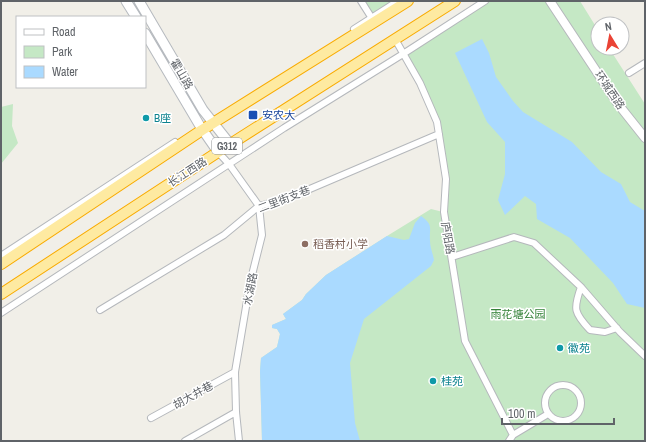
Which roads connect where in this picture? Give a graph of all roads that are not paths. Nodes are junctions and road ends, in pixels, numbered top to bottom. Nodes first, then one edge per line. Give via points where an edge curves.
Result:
1 (126, 1) edge
2 (138, 1) edge
3 (361, 1) edge
4 (398, 1) edge
5 (408, 1) edge
6 (455, 1) edge
7 (485, 1) edge
8 (550, 1) edge
9 (135, 16) edge
10 (373, 20) junction
11 (146, 35) edge
12 (395, 39) junction
13 (404, 54) junction
14 (645, 63) edge
15 (629, 73) dead end
16 (212, 121) junction
17 (201, 128) junction
18 (439, 134) junction
19 (645, 138) edge
20 (230, 144) junction
21 (218, 152) junction
22 (229, 164) junction
23 (259, 206) junction
24 (1, 256) edge
25 (452, 257) junction
26 (1, 264) edge
27 (581, 287) junction
28 (1, 294) edge
29 (100, 310) dead end
30 (1, 314) edge
31 (617, 328) junction
32 (645, 356) edge
33 (235, 372) junction
34 (236, 412) junction
35 (548, 414) junction
36 (151, 418) dead end
37 (513, 435) junction
38 (185, 441) edge
39 (239, 441) edge
40 (509, 441) edge

1 - 9 main road
2 - 16 main road, 霍山路
3 - 10 street
4 - 10 street
5 - 10 highway, G312
6 - 12 highway, 长江西路 / G312
7 - 13 street
8 - 19 street, 环城西路 via 618,104
10 - 16 highway, G312
11 - 17 main road, 霍山路
12 - 13 street, 庐阳路
12 - 20 highway, 长江西路 / G312
13 - 18 street, 庐阳路 via 420,83 437,122
13 - 22 street
14 - 15 street
16 - 17 highway, G312
16 - 20 main road, 霍山路
17 - 21 main road, 霍山路
17 - 24 street via 140,164
17 - 26 highway, G312
18 - 23 street, 二里街支巷 via 291,197
18 - 25 street, 庐阳路 via 446,180 444,212
20 - 21 highway, 长江西路 / G312
21 - 22 street, 水湖路
21 - 28 highway, 长江西路 / G312
22 - 23 street, 水湖路
22 - 30 street
23 - 29 street, 二里街支巷 via 224,235
23 - 33 street, 水湖路 via 262,235 250,283
25 - 27 street via 514,237 534,243
25 - 37 street, 庐阳路 via 465,341
27 - 31 street
27 - 31 street via 575,304 578,317 590,330 605,332
31 - 32 street
33 - 34 street, 水湖路
33 - 36 street, 胡大井巷
34 - 38 street
34 - 39 street, 水湖路
35 - 35 street via 545,402 550,391 566,386 576,392 581,402 574,418 557,420
35 - 37 street
37 - 40 street

